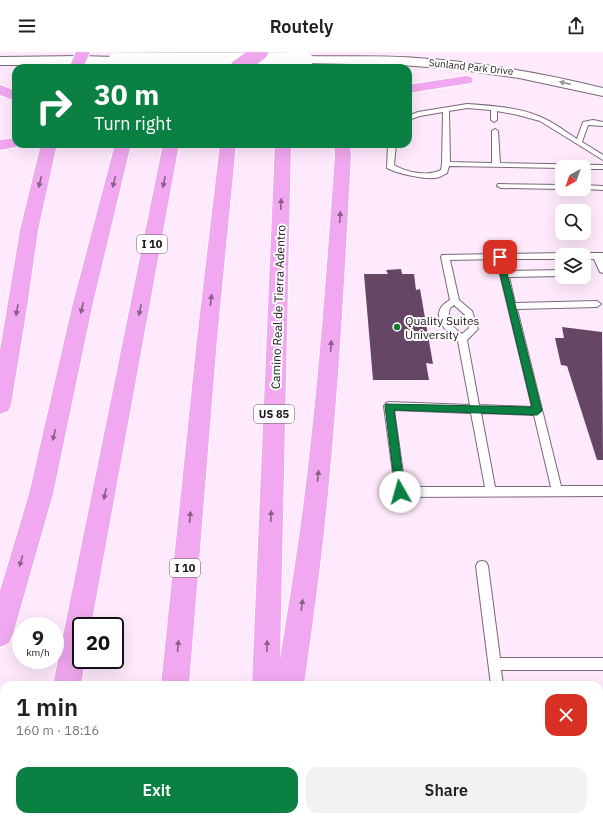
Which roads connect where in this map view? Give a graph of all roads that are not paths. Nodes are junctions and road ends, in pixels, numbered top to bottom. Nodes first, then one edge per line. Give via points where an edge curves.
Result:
1 (146, 52) edge
2 (188, 52) edge
3 (238, 52) edge
4 (260, 52) edge
5 (286, 52) edge
6 (405, 52) edge
7 (80, 60) edge
8 (337, 60) edge
9 (0, 61) edge
10 (143, 64) edge
11 (186, 64) edge
12 (237, 64) edge
13 (243, 64) edge
14 (285, 64) edge
15 (466, 73) junction
16 (412, 77) edge
17 (412, 88) edge
18 (0, 89) edge
19 (603, 92) edge
20 (12, 95) edge
21 (596, 104) dead end
22 (494, 108) junction
23 (446, 110) junction
24 (412, 116) edge
25 (494, 120) dead end
26 (603, 124) edge
27 (495, 131) dead end
28 (579, 142) junction
29 (12, 144) edge
30 (0, 145) edge
31 (48, 148) edge
32 (122, 148) edge
33 (170, 148) edge
34 (228, 148) edge
35 (283, 148) edge
36 (345, 148) edge
37 (392, 148) edge
38 (603, 158) edge
39 (446, 164) junction
40 (496, 165) junction
41 (603, 167) edge
42 (501, 186) dead end
43 (555, 187) edge
44 (591, 187) edge
45 (603, 188) edge
46 (555, 256) edge
47 (600, 256) edge
48 (500, 257) junction
49 (603, 270) edge
50 (555, 273) edge
51 (504, 274) junction
52 (455, 301) junction
53 (597, 304) dead end
54 (512, 306) junction
55 (462, 339) junction
56 (0, 405) edge
57 (475, 409) junction
58 (537, 411) junction
59 (557, 491) junction
60 (603, 491) edge
61 (490, 492) junction
62 (482, 566) dead end
63 (0, 634) edge
64 (495, 664) junction
65 (603, 664) edge
66 (68, 681) edge
67 (175, 681) edge
68 (266, 681) edge
69 (291, 681) edge
70 (497, 681) edge

1 - 10 highway
2 - 11 highway
3 - 12 highway
4 - 13 highway, bridge
5 - 14 highway
6 - 15 main road
7 - 8 main road, Sunland Park Drive, bridge
7 - 9 main road, Sunland Park Drive
8 - 15 main road, Sunland Park Drive via 423,62
15 - 16 main road, Sunland Park Drive
15 - 17 highway
19 -> 15 main road, Sunland Park Drive via 534,75
15 - 21 main road, Sunland Park Drive
18 - 20 highway
22 - 23 lane via 467,106
22 - 25 lane
22 - 28 lane via 542,120
23 - 24 lane
23 - 39 lane
26 - 28 lane via 585,123
27 - 40 lane
28 - 38 lane
29 - 30 highway
31 -> 56 highway via 28,230 19,301
32 -> 63 highway via 82,307 41,494
33 -> 66 highway, I 10
67 -> 34 highway, I 10
68 -> 35 highway, Camino Real de Tierra Adentro / US 85
69 -> 36 highway via 311,541 327,393
37 - 39 lane via 390,166 398,170 435,176 444,171
39 - 40 lane
40 - 41 lane
42 - 43 lane
44 - 45 lane
46 - 48 lane
47 - 49 lane
48 - 51 lane
48 - 52 lane via 446,257
50 - 51 lane
51 - 54 lane
52 - 55 lane via 470,313 474,329
52 - 55 lane via 446,306 443,312 444,324
53 - 54 lane
54 - 58 lane
55 - 57 lane
57 - 58 lane
57 - 61 lane
57 - 61 lane via 389,406 400,492
58 - 59 lane
59 - 60 lane
59 - 61 lane
62 - 64 lane
64 - 65 lane
64 - 70 lane

